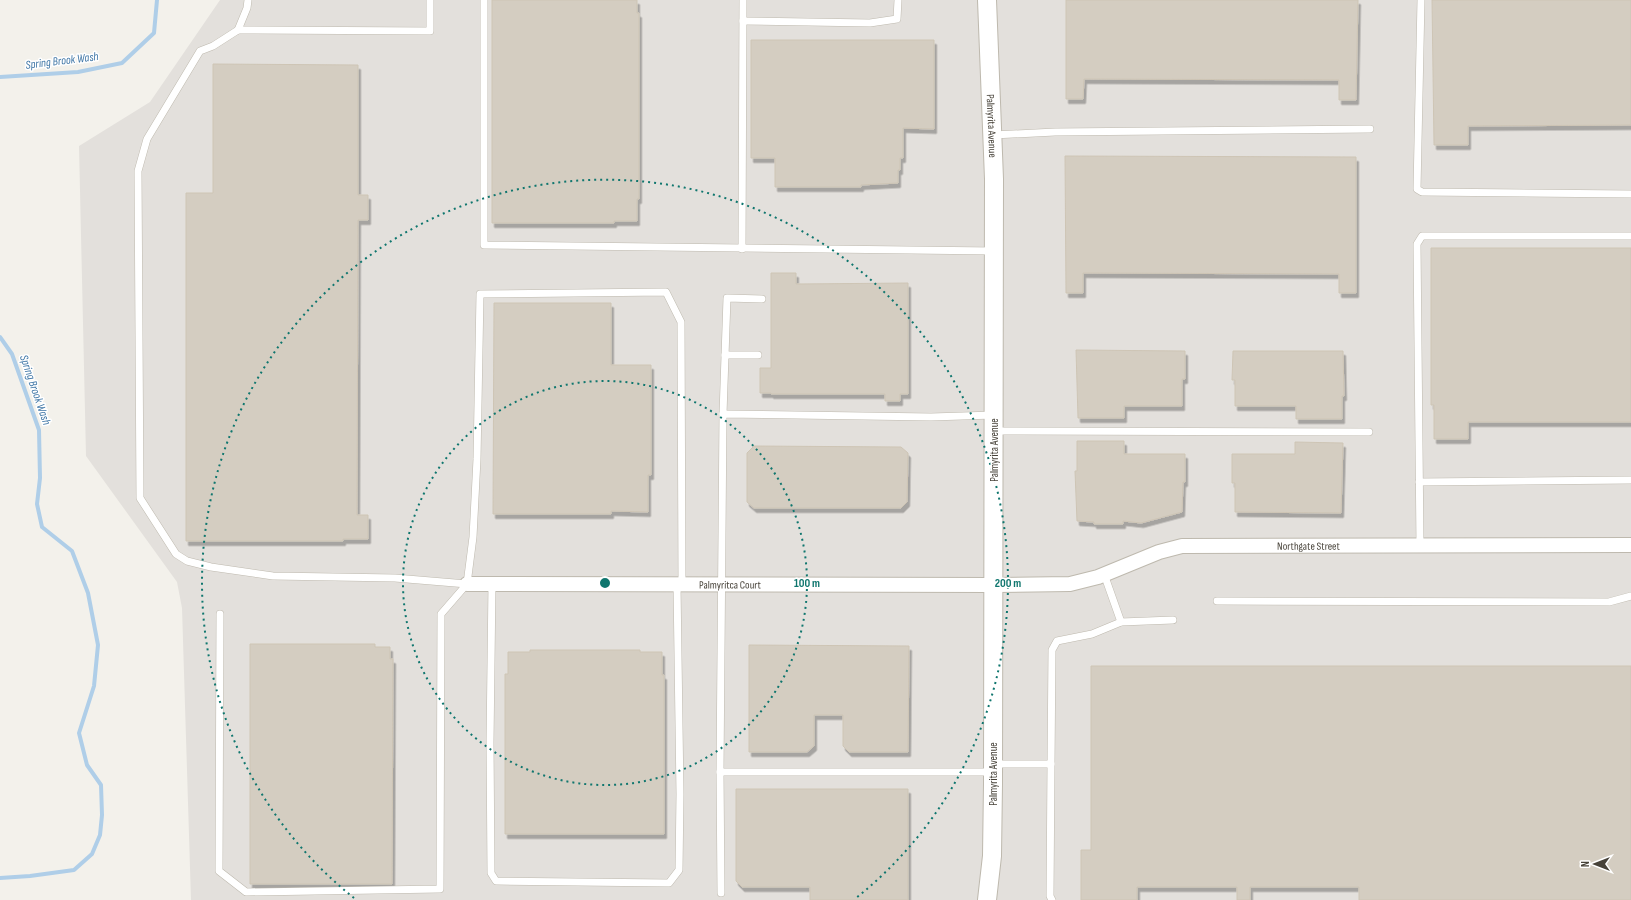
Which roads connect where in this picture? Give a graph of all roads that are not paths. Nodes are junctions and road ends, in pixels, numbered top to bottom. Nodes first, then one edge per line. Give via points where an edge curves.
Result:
1 (248, 0) edge
2 (430, 0) edge
3 (484, 0) edge
4 (743, 0) edge
5 (898, 0) edge
6 (987, 0) edge
7 (1421, 0) edge
8 (743, 21) junction
9 (238, 30) junction
10 (1370, 129) dead end
11 (993, 135) junction
12 (1631, 194) edge
13 (1631, 236) edge
14 (742, 249) junction
15 (994, 251) junction
16 (762, 300) dead end
17 (725, 355) junction
18 (758, 355) dead end
19 (723, 414) junction
20 (994, 423) junction
21 (1369, 432) dead end
22 (1631, 480) edge
23 (1419, 482) junction
24 (1420, 545) junction
25 (1631, 545) edge
26 (1104, 574) junction
27 (467, 584) junction
28 (492, 584) junction
29 (679, 585) junction
30 (721, 585) junction
31 (994, 585) junction
32 (1631, 596) edge
33 (1217, 601) dead end
34 (220, 614) dead end
35 (1173, 620) dead end
36 (1121, 622) junction
37 (1051, 764) junction
38 (993, 768) junction
39 (720, 772) junction
40 (721, 893) dead end
41 (988, 900) edge
42 (1052, 900) edge

1 - 9 lane
2 - 9 lane via 430,30
3 - 14 lane via 484,245
4 - 8 lane
5 - 8 lane via 897,19 870,22
6 - 11 street, Palmyrita Avenue
7 - 12 lane via 1417,189 1422,192
8 - 14 lane
9 - 27 lane via 200,51 147,139 138,171 140,498 176,554 187,561 273,576 395,578
10 - 11 lane via 1055,132
11 - 15 street, Palmyrita Avenue
13 - 23 lane via 1422,236 1417,244
14 - 15 lane
15 - 20 street, Palmyrita Avenue
16 - 17 lane via 727,298
17 - 18 lane
17 - 19 lane
19 - 20 lane via 931,417
19 - 30 lane
20 - 21 lane
20 - 31 street, Palmyrita Avenue
22 - 23 lane
23 - 24 lane
24 - 25 street, Northgate Street
24 - 26 street, Northgate Street via 1182,546 1159,552
26 - 31 street, Northgate Street via 1070,584
26 - 36 lane
27 - 28 street, Palmyritca Court
27 - 29 lane via 473,537 477,459 480,294 666,292 681,322
27 - 34 lane via 441,614 440,889 246,892 219,871
28 - 29 street, Palmyritca Court
28 - 29 lane via 490,873 496,881 669,883 679,870
29 - 30 street, Palmyritca Court
30 - 31 street, Palmyritca Court
30 - 39 lane
31 - 38 street, Palmyrita Avenue
32 - 33 lane via 1609,602
35 - 36 lane
36 - 37 lane via 1092,634 1057,641 1052,650
37 - 38 lane
37 - 42 lane
38 - 39 lane
38 - 41 street, Palmyrita Avenue via 992,856
39 - 40 lane

